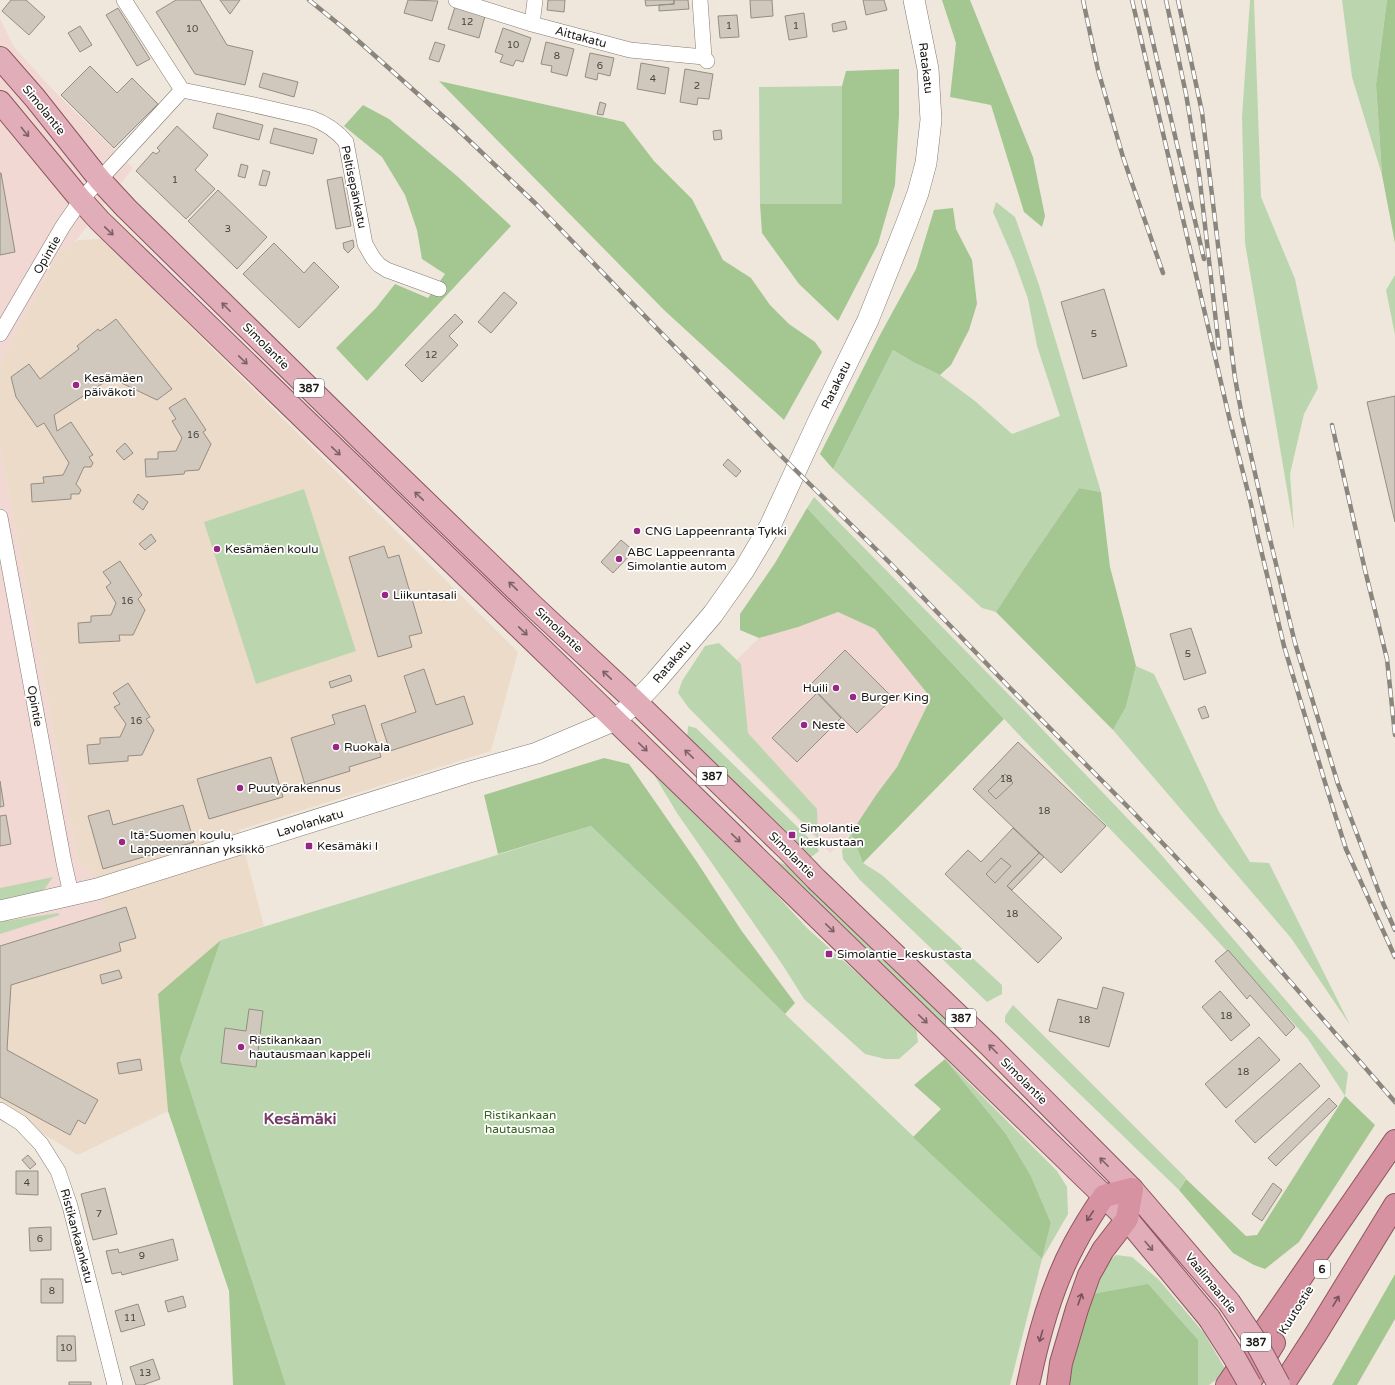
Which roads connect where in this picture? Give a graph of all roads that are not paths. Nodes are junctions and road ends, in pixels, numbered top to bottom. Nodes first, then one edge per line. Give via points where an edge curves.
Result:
1 (124, 0) edge
2 (456, 0) edge
3 (535, 0) edge
4 (700, 0) edge
5 (914, 0) edge
6 (532, 24) junction
7 (0, 58) edge
8 (182, 90) junction
9 (0, 102) edge
10 (100, 180) junction
11 (81, 200) junction
12 (439, 289) dead end
13 (0, 334) edge
14 (0, 517) edge
15 (636, 702) junction
16 (615, 720) junction
17 (71, 894) junction
18 (0, 911) edge
19 (0, 1110) edge
20 (1395, 1141) edge
21 (1395, 1153) edge
22 (1132, 1189) junction
23 (1104, 1196) junction
24 (1395, 1205) edge
25 (1127, 1219) junction
26 (1316, 1334) junction
27 (115, 1385) edge
28 (1028, 1385) edge
29 (1058, 1385) edge
30 (1227, 1385) edge
31 (1249, 1385) edge
32 (1279, 1385) edge
33 (1283, 1385) edge
34 (1287, 1385) edge

1 - 8 street
2 - 6 street, Aittakatu
3 - 6 street
4 - 6 street, Aittakatu via 706,59 630,50
5 - 15 main road, Ratakatu via 928,69 931,120 926,163 906,225 868,320 770,526 744,570 713,614
7 - 10 main road, Simolantie / 387
8 - 10 street
8 - 12 street, Peltisepänkatu via 311,118 336,131 346,142 365,244 373,258 388,270
9 -> 11 main road, Simolantie
10 - 11 street, Opintie
15 -> 10 main road, Simolantie / 387 via 365,444
11 - 13 street, Opintie
11 -> 16 main road, Simolantie via 100,222
14 - 17 street, Opintie
15 - 16 main road, Ratakatu
22 -> 15 main road, Simolantie / 387 via 989,1045
16 - 17 main road, Lavolankatu via 537,754 466,773 96,889
16 -> 23 main road, Simolantie
17 - 18 main road, Lavolankatu
19 - 27 street, Ristikankaankatu via 21,1123 41,1144 58,1171 70,1206
20 - 30 highway
21 - 31 highway, Kuutostie / 6
22 - 23 highway
22 - 25 highway
22 - 32 main road, Vaalimaantie / 387, bridge via 1229,1302 1256,1342
23 - 25 main road, Vaalimaantie / 387
23 -> 28 highway via 1073,1246 1062,1272
26 -> 24 highway, 6
29 -> 25 highway via 1061,1363 1089,1275 1103,1250
25 -> 31 main road, Vaalimaantie / 387, bridge via 1209,1318
26 - 33 highway, 6
26 - 34 highway

